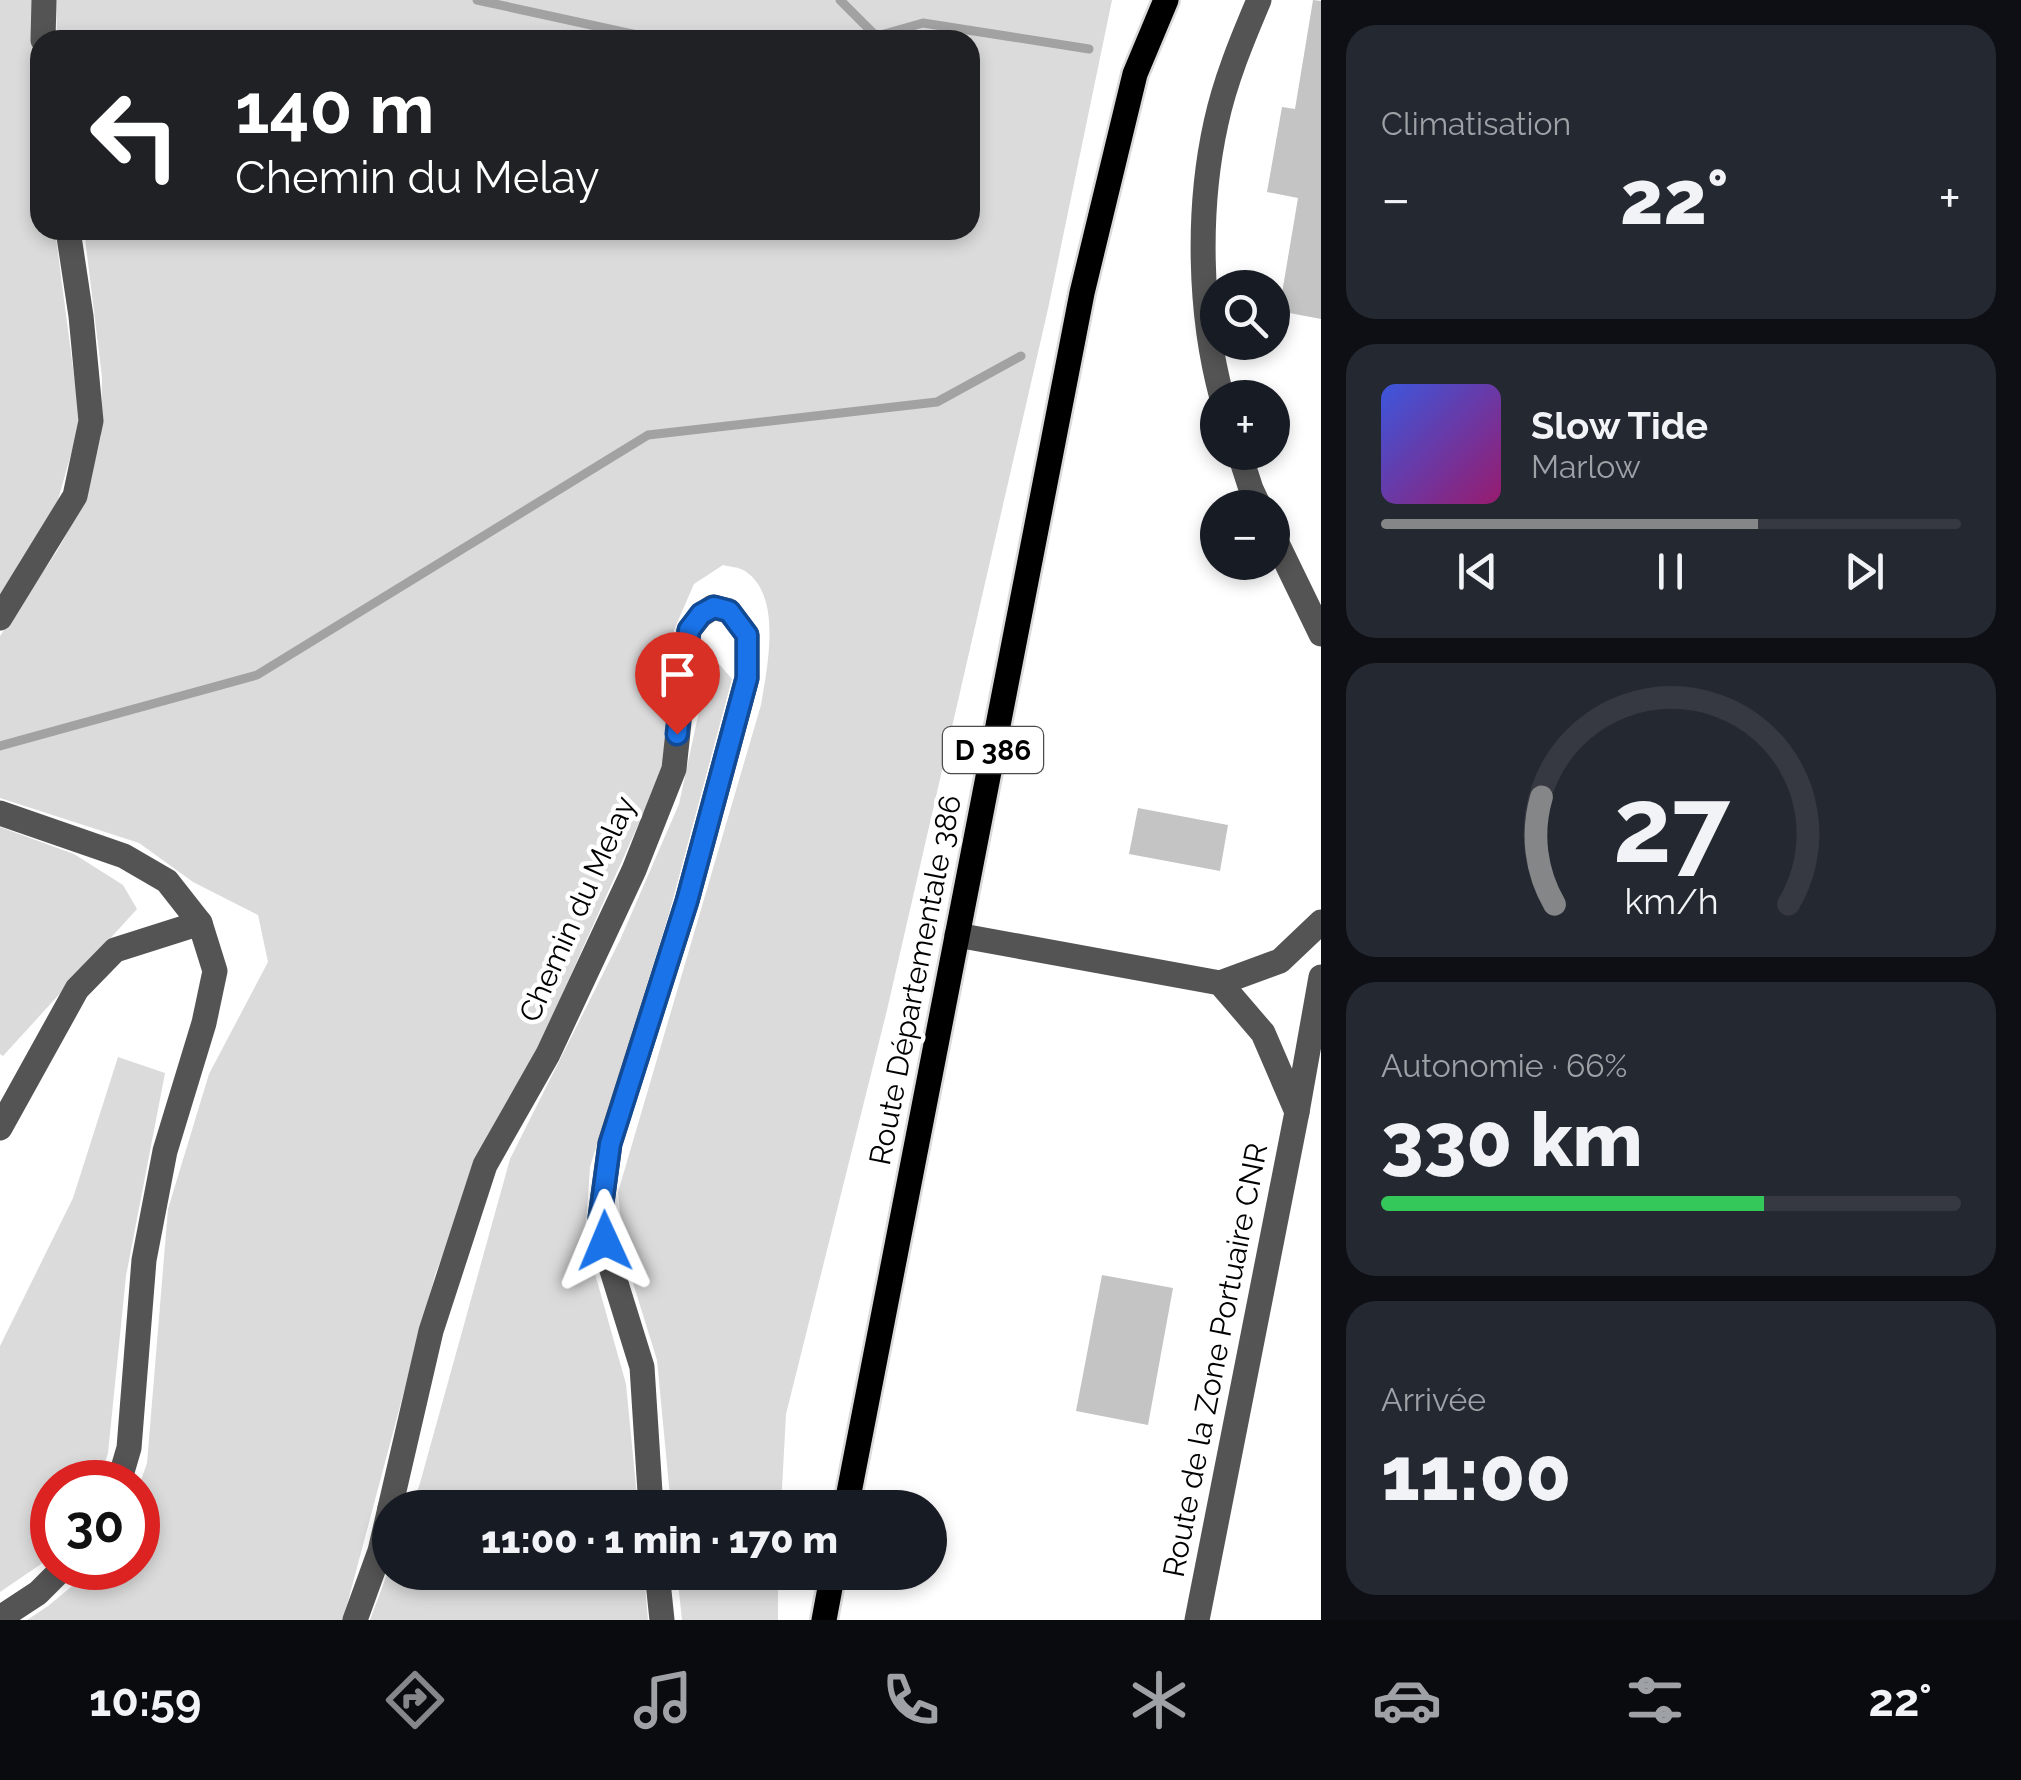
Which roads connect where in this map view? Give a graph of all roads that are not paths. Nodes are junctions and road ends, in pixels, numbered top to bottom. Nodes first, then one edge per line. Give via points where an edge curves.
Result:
1 (44, 0) edge
2 (1166, 0) edge
3 (1259, 0) edge
4 (44, 30) edge
5 (70, 240) edge
6 (1217, 380) edge
7 (1290, 570) edge
8 (0, 618) edge
9 (1321, 634) edge
10 (0, 813) edge
11 (1321, 922) edge
12 (200, 923) junction
13 (957, 934) junction
14 (1321, 977) edge
15 (1220, 983) junction
16 (1297, 1112) junction
17 (0, 1128) edge
18 (125, 1460) edge
19 (394, 1490) edge
20 (650, 1490) edge
21 (849, 1490) edge
22 (372, 1573) edge
23 (41, 1590) edge
24 (659, 1590) edge
25 (830, 1590) edge
26 (0, 1618) edge
27 (355, 1620) edge
28 (662, 1620) edge
29 (824, 1620) edge
30 (1197, 1620) edge

1 - 4 street
2 - 13 main road, Route Départementale 386 / D 386 via 1135,74 1082,293
3 - 6 street via 1216,123 1203,216 1203,280
5 - 8 street via 91,421 75,496
7 - 9 street
10 - 12 street via 124,856 167,882
11 - 15 street via 1280,961
12 - 17 street via 115,950 77,988
12 - 18 street via 215,971 165,1151 144,1260
13 - 15 street
13 - 21 main road, Route Départementale 386 / D 386
14 - 16 street, Route de la Zone Portuaire CNR
15 - 16 street, Route de la Zone Portuaire CNR via 1263,1033
16 - 30 street, Route de la Zone Portuaire CNR
19 - 20 street, Chemin du Melay via 430,1331 485,1165 548,1054 634,870 674,769 689,630 714,607 729,611 747,635 747,678 687,901 610,1144 600,1218 642,1366
22 - 27 street, Chemin du Melay
23 - 26 street
24 - 28 street
25 - 29 main road

